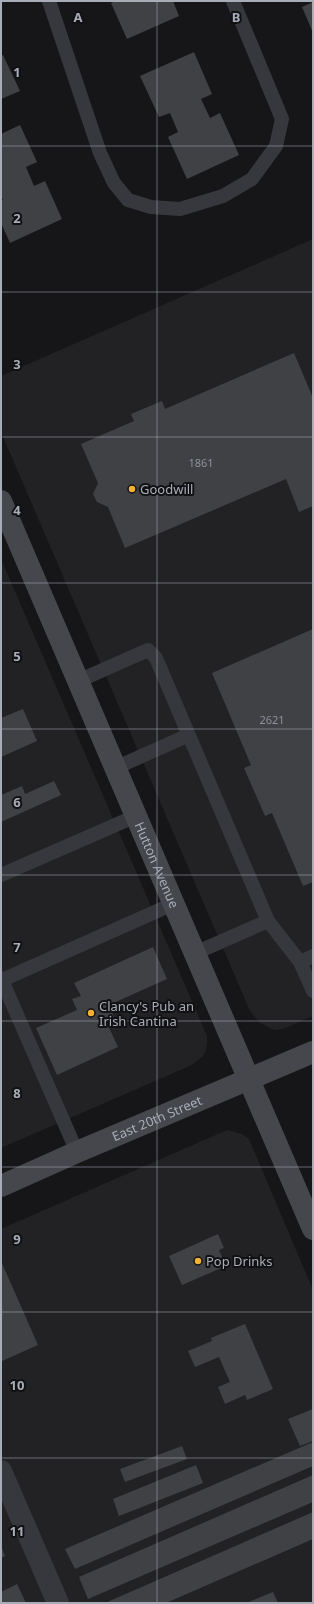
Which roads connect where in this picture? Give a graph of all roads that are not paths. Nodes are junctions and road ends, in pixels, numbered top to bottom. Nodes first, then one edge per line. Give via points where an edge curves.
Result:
1 (49, 1) edge
2 (233, 1) edge
3 (1, 501) edge
4 (78, 680) junction
5 (189, 735) junction
6 (115, 768) junction
7 (136, 816) junction
8 (1, 875) edge
9 (173, 904) junction
10 (268, 921) junction
11 (195, 953) junction
12 (313, 956) edge
13 (300, 962) junction
14 (2, 979) edge
15 (313, 991) edge
16 (313, 1052) edge
17 (249, 1080) junction
18 (77, 1152) junction
19 (1, 1186) edge
20 (313, 1229) edge
21 (1, 1471) edge
22 (58, 1603) edge

1 - 2 lane via 100,153 114,183 128,200 151,207 180,209 223,196 252,179 276,146 282,119
3 - 4 main road, Hutton Avenue
4 - 5 lane via 148,650 156,658
4 - 6 main road, Hutton Avenue
5 - 6 lane
5 - 10 lane
6 - 7 main road, Hutton Avenue
7 - 8 lane
7 - 9 main road, Hutton Avenue
9 - 11 main road, Hutton Avenue
9 - 14 lane
10 - 11 lane
10 - 13 lane
11 - 17 main road, Hutton Avenue
12 - 13 lane
13 - 15 lane
14 - 18 lane
16 - 17 main road, East 20th Street
17 - 18 main road, East 20th Street
17 - 20 main road, Hutton Avenue
18 - 19 main road, East 20th Street
21 - 22 street

